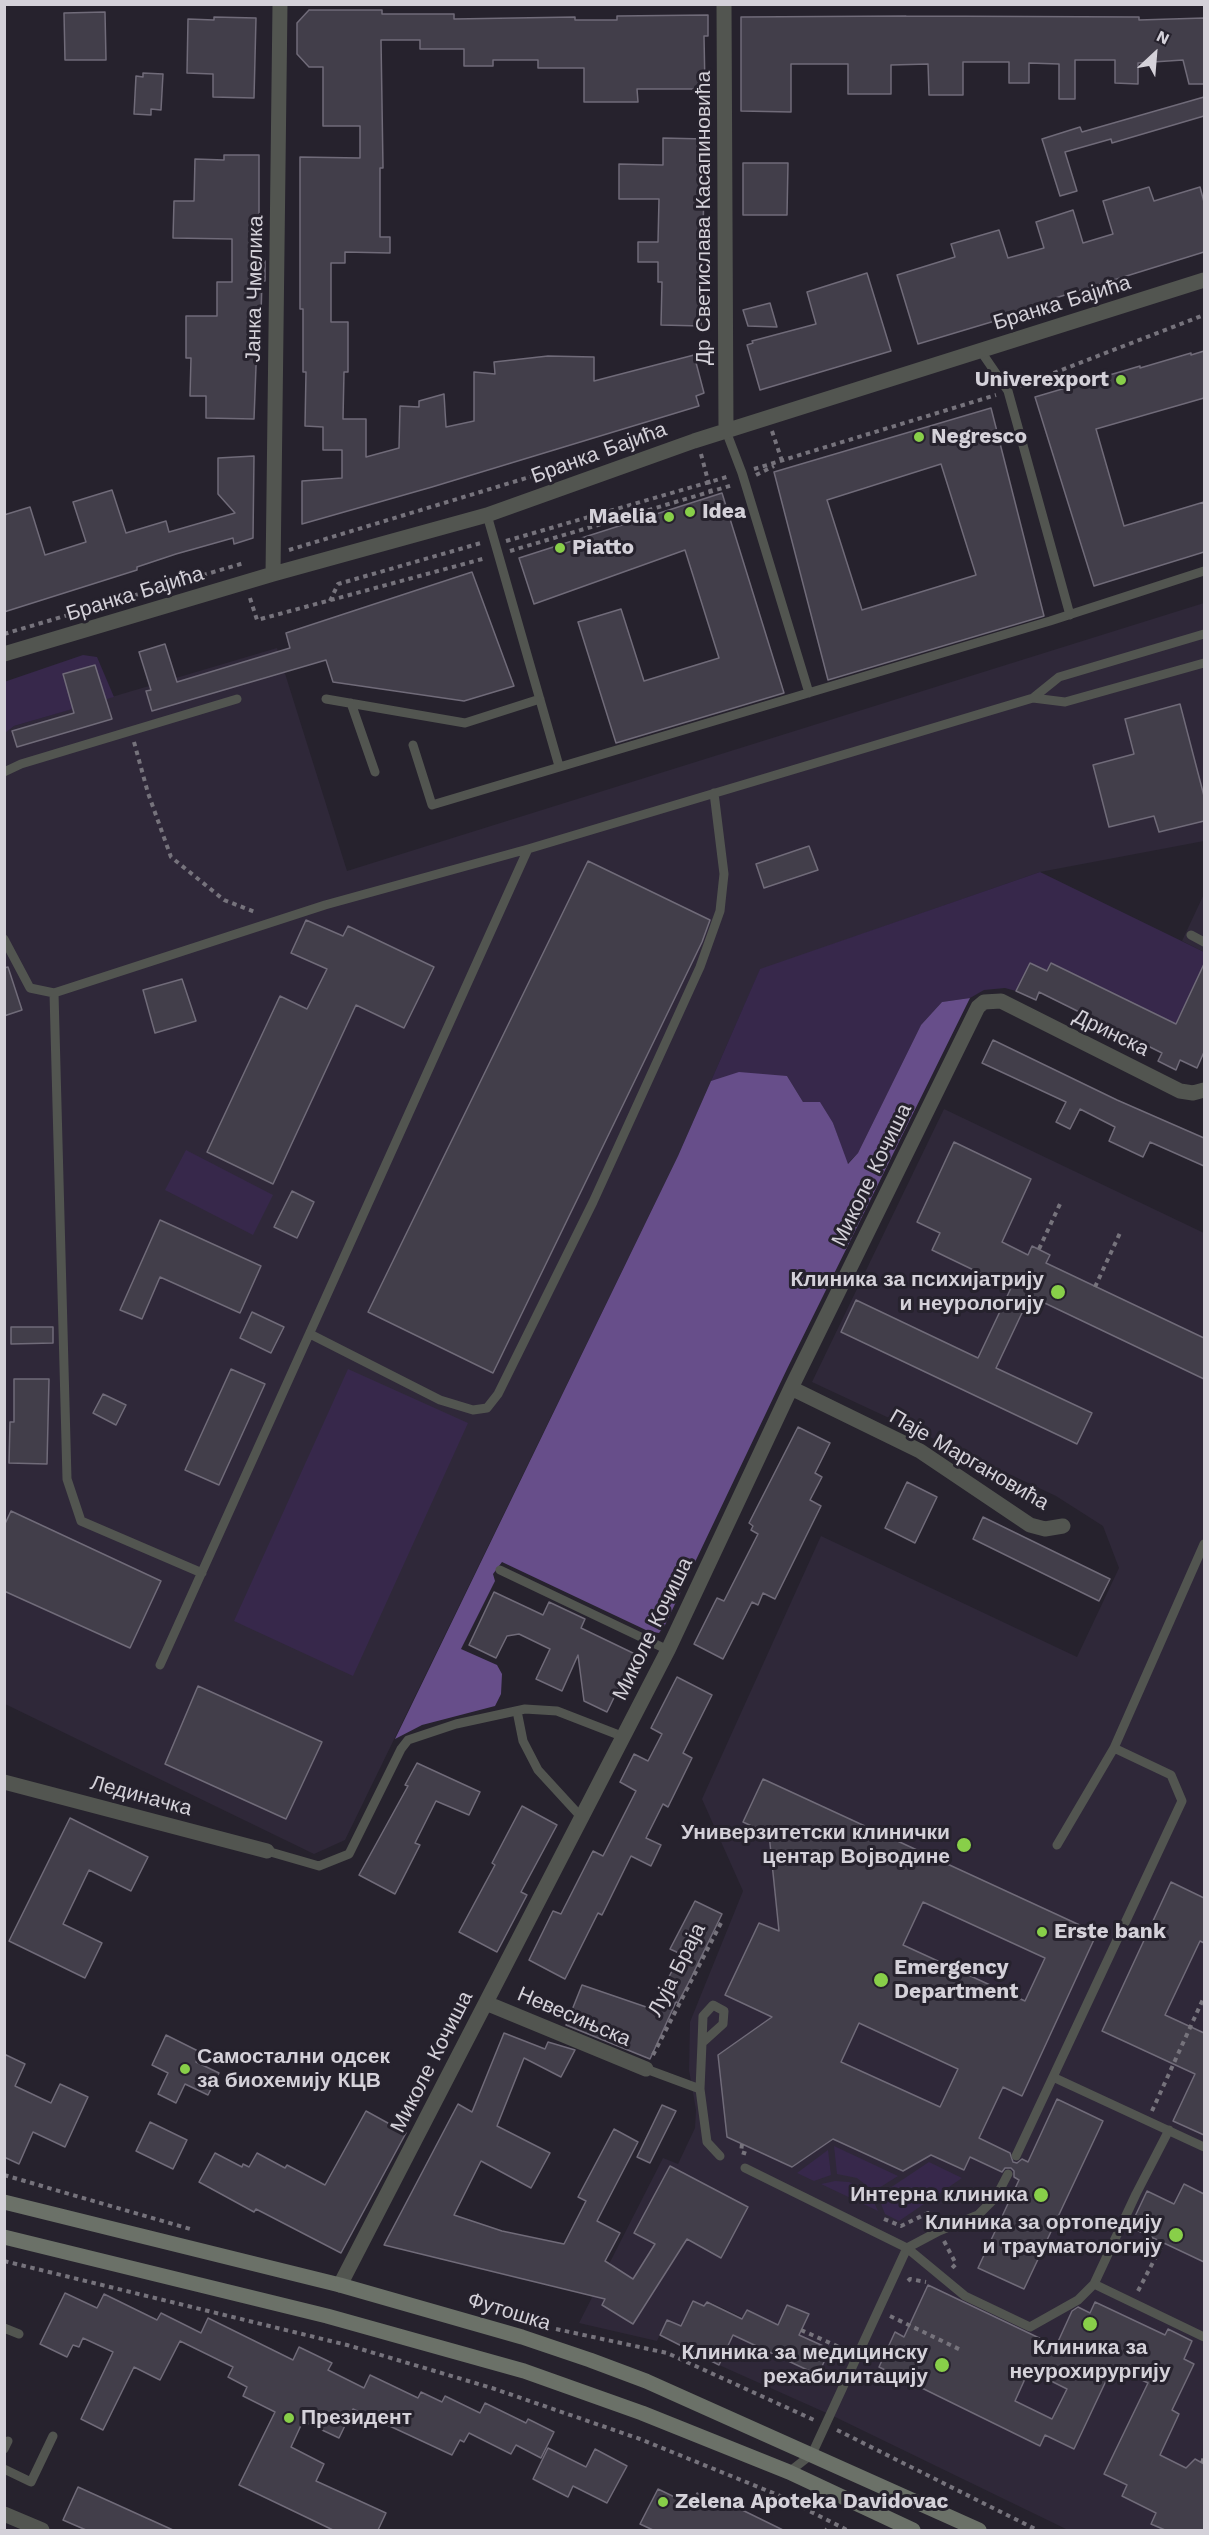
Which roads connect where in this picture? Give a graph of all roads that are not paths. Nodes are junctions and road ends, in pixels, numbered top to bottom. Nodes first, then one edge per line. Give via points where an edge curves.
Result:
1 (280, 4) edge
2 (724, 4) edge
3 (1204, 280) edge
4 (980, 351) junction
5 (726, 431) junction
6 (487, 515) junction
7 (1204, 571) edge
8 (273, 574) junction
9 (1070, 615) junction
10 (1204, 634) edge
11 (4, 654) edge
12 (1204, 663) edge
13 (809, 693) junction
14 (1033, 698) junction
15 (237, 699) dead end
16 (326, 699) dead end
17 (540, 699) junction
18 (351, 703) junction
19 (413, 745) dead end
20 (559, 766) junction
21 (4, 772) edge
22 (375, 772) dead end
23 (714, 793) junction
24 (528, 849) junction
25 (1191, 935) dead end
26 (4, 939) edge
27 (1204, 942) edge
28 (7, 953) edge
29 (54, 993) junction
30 (1001, 1001) joint
31 (1204, 1090) edge
32 (310, 1334) junction
33 (791, 1388) junction
34 (1063, 1526) dead end
35 (1204, 1544) edge
36 (500, 1570) dead end
37 (202, 1573) junction
38 (668, 1650) junction
39 (160, 1665) dead end
40 (517, 1711) junction
41 (624, 1737) junction
42 (1113, 1748) junction
43 (4, 1782) edge
44 (582, 1818) junction
45 (1057, 1845) dead end
46 (267, 1851) joint
47 (486, 2003) junction
48 (702, 2043) dead end
49 (646, 2069) joint
50 (1055, 2078) junction
51 (700, 2089) junction
52 (1169, 2130) junction
53 (1204, 2147) edge
54 (720, 2156) dead end
55 (1016, 2156) dead end
56 (746, 2168) dead end
57 (1008, 2175) dead end
58 (4, 2202) edge
59 (4, 2237) edge
60 (908, 2248) junction
61 (1094, 2284) junction
62 (340, 2285) junction
63 (4, 2328) edge
64 (20, 2334) dead end
65 (1204, 2337) edge
66 (53, 2436) dead end
67 (812, 2454) junction
68 (4, 2469) edge
69 (789, 2472) junction
70 (4, 2514) edge
71 (42, 2530) edge
72 (913, 2530) edge
73 (979, 2530) edge

1 - 8 street, Јанка Чмелика
2 - 5 street, Др Светислава Касапиновића
3 - 4 street, Бранка Бајића
4 - 5 street, Бранка Бајића
4 - 9 lane via 1008,391
5 - 6 street, Бранка Бајића
5 - 13 lane
6 - 8 street, Бранка Бајића
6 - 17 lane
7 - 9 lane
8 - 11 street, Бранка Бајића
9 - 13 lane
10 - 14 lane via 1059,677
12 - 14 lane via 1065,702
13 - 20 lane
14 - 23 lane
15 - 21 lane via 131,729
16 - 18 lane
17 - 18 lane via 465,723
17 - 20 lane
18 - 22 lane
19 - 20 lane via 432,805
23 - 24 lane
23 - 32 lane via 724,874 720,911 704,956 593,1202 498,1394 487,1408 474,1410 440,1400
24 - 29 lane via 325,905
24 - 32 lane
25 - 27 lane
26 - 28 lane
28 - 29 lane via 30,988
29 - 37 lane via 67,1479 81,1521
30 - 31 street, Дринска via 1180,1091
30 - 33 street, Миколе Кочиша via 984,1002 973,1015
32 - 37 lane
33 - 34 street, Паје Маргановића via 920,1451 1030,1525 1045,1529
33 - 38 street, Миколе Кочиша
35 - 42 lane
36 - 38 lane
37 - 39 lane
38 - 41 street, Миколе Кочиша
40 - 41 lane via 557,1711
40 - 44 lane via 523,1741 538,1770
40 - 46 lane via 456,1724 408,1740 349,1854 318,1866
41 - 44 street, Миколе Кочиша
42 - 45 lane
42 - 50 lane via 1171,1776 1182,1801
43 - 46 street, Лединачка
44 - 47 street, Миколе Кочиша
47 - 49 street, Невесињска
47 - 62 street, Миколе Кочиша
48 - 51 lane
49 - 51 lane
50 - 52 lane
50 - 55 lane
51 - 54 lane via 707,2142
52 - 53 lane
52 - 61 lane
56 - 60 lane
57 - 60 lane via 996,2197 978,2215
58 - 62 main road, Футошка
59 - 69 main road via 316,2313 524,2371
60 - 61 lane via 965,2296 1030,2327 1078,2300
60 - 67 lane
61 - 65 lane
62 - 67 main road, Футошка via 590,2360
63 - 64 lane
66 - 68 lane via 31,2482
67 - 69 lane
67 - 73 main road, Футошка
69 - 72 main road
70 - 71 street

